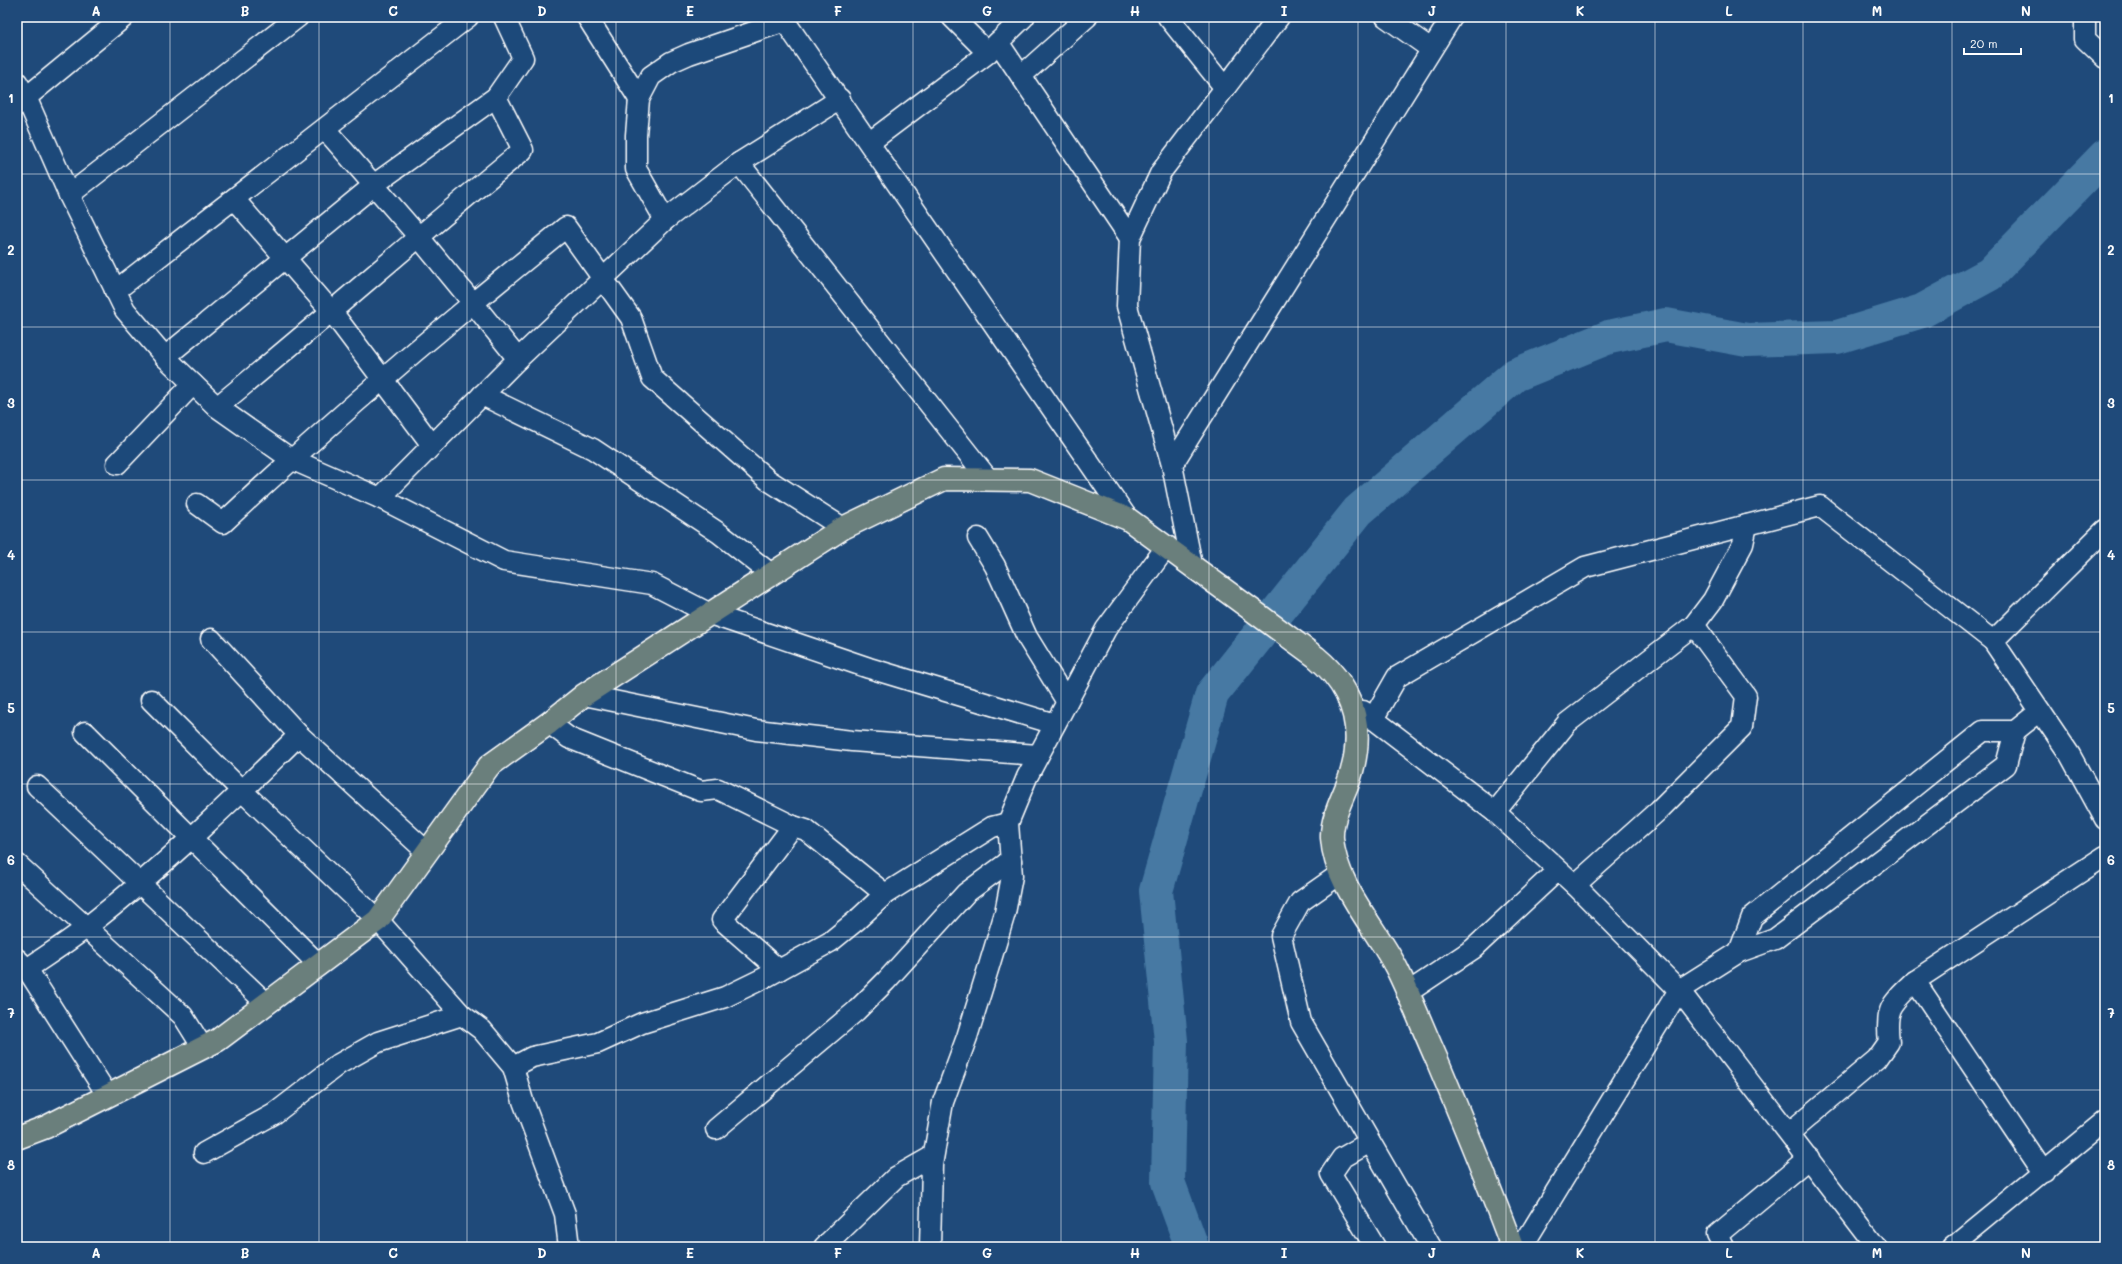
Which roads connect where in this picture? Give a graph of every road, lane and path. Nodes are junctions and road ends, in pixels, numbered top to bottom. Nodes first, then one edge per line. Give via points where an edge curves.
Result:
1 (124, 17) edge
2 (298, 17) edge
3 (468, 17) edge
4 (504, 17) edge
5 (587, 17) edge
6 (952, 17) edge
7 (1024, 17) edge
8 (1087, 17) edge
9 (1168, 17) edge
10 (1279, 17) edge
11 (1386, 17) edge
12 (1452, 17) edge
13 (2085, 17) edge
14 (784, 19) edge
15 (993, 48) junction
16 (1431, 49) junction
17 (2105, 58) edge
18 (1021, 76) junction
19 (1224, 88) junction
20 (20, 94) edge
21 (496, 97) junction
22 (639, 99) junction
23 (840, 99) junction
24 (325, 129) junction
25 (870, 142) junction
26 (739, 163) junction
27 (373, 186) junction
28 (69, 195) junction
29 (234, 199) junction
30 (665, 220) junction
31 (418, 236) junction
32 (1130, 238) junction
33 (284, 259) junction
34 (604, 279) junction
35 (116, 291) junction
36 (473, 303) junction
37 (332, 312) junction
38 (164, 357) junction
39 (518, 359) junction
40 (382, 378) junction
41 (193, 384) junction
42 (482, 395) junction
43 (217, 407) junction
44 (432, 445) junction
45 (291, 459) junction
46 (117, 464) dead end
47 (1172, 465) junction
48 (990, 480) junction
49 (380, 498) junction
50 (197, 504) dead end
51 (1128, 519) junction
52 (1747, 526) junction
53 (843, 528) junction
54 (2105, 530) edge
55 (978, 538) dead end
56 (1167, 546) junction
57 (1192, 565) junction
58 (771, 574) junction
59 (710, 614) junction
60 (1694, 625) junction
61 (211, 639) dead end
62 (1993, 641) junction
63 (584, 695) junction
64 (151, 700) dead end
65 (1067, 702) junction
66 (1351, 702) junction
67 (2040, 711) junction
68 (1373, 719) junction
69 (549, 723) junction
70 (1055, 724) junction
71 (85, 732) dead end
72 (2015, 732) junction
73 (299, 735) junction
74 (1038, 755) junction
75 (37, 786) dead end
76 (242, 791) junction
77 (1495, 812) junction
78 (2105, 818) edge
79 (1008, 823) junction
80 (793, 826) junction
81 (191, 838) junction
82 (427, 852) junction
83 (2105, 856) edge
84 (1011, 860) junction
85 (17, 864) edge
86 (1558, 870) junction
87 (1340, 874) junction
88 (140, 883) junction
89 (1575, 885) junction
90 (885, 894) junction
91 (378, 920) junction
92 (86, 928) junction
93 (1739, 952) junction
94 (22, 964) edge
95 (319, 965) junction
96 (779, 970) junction
97 (1915, 981) junction
98 (1679, 990) junction
99 (1407, 992) junction
100 (267, 1004) junction
101 (462, 1015) junction
102 (203, 1048) junction
103 (513, 1067) junction
104 (108, 1096) junction
105 (2105, 1121) edge
106 (716, 1129) dead end
107 (1790, 1132) junction
108 (17, 1138) edge
109 (1370, 1142) junction
110 (204, 1153) dead end
111 (934, 1156) junction
112 (1809, 1158) junction
113 (2044, 1173) junction
114 (1512, 1246) edge
115 (569, 1247) edge
116 (824, 1247) edge
117 (930, 1247) edge
118 (1375, 1247) edge
119 (1431, 1247) edge
120 (1723, 1247) edge
121 (1876, 1247) edge
122 (1952, 1247) edge

1 - 20 street
2 - 28 street
3 - 24 street
4 - 21 street via 523,58
5 - 22 street
6 - 15 street
7 - 15 street
8 - 18 street
9 - 19 street
10 - 19 street
11 - 16 street
12 - 16 street
13 - 17 street via 2085,38
14 - 22 street via 671,62 651,76
14 - 23 street
15 - 18 street
15 - 25 street
16 - 47 street
18 - 32 street
19 - 32 street via 1161,172
20 - 28 street
21 - 27 street
21 - 31 street via 523,150
22 - 30 street via 636,169
23 - 25 street
23 - 26 street
24 - 27 street
24 - 29 street
25 - 51 street
26 - 30 street
26 - 48 street
27 - 31 street
27 - 33 street
28 - 35 street
29 - 33 street
29 - 35 street
30 - 34 street
31 - 36 street
31 - 37 street
32 - 47 street via 1127,306
33 - 37 street
33 - 38 street
34 - 36 street via 566,227
34 - 39 street
34 - 53 street via 631,318 652,378 768,480
35 - 38 street via 125,310
36 - 39 street
36 - 40 street
37 - 40 street
37 - 43 street
38 - 41 street
39 - 42 street
40 - 44 street
40 - 45 street
41 - 43 street
41 - 46 street
42 - 44 street
42 - 58 street via 593,449 719,533
43 - 45 street
44 - 49 street
45 - 49 street
45 - 50 street via 223,523
47 - 57 street
48 - 51 main road via 1030,480
48 - 53 main road via 944,479
49 - 59 street via 504,561 652,584
51 - 56 main road
52 - 60 street via 1743,544 1713,600
52 - 62 street via 1820,506
52 - 68 street via 1585,567 1397,677
53 - 58 main road
54 - 62 street
55 - 65 street via 995,566 1027,637
56 - 57 main road
56 - 65 street via 1106,629
57 - 66 main road via 1316,657 1332,673
58 - 59 main road
59 - 63 main road
59 - 70 street via 869,668
60 - 77 street via 1567,723
60 - 89 street via 1746,696 1742,727 1659,810
61 - 73 street
62 - 67 street
63 - 69 main road
63 - 74 street via 756,730 852,741
64 - 76 street
65 - 70 street
66 - 68 street
66 - 87 main road via 1358,729 1356,753 1337,812 1332,838
67 - 72 street
67 - 78 street via 2070,755
68 - 77 street
69 - 80 street via 569,738 701,791 718,789
69 - 82 main road via 489,766
70 - 74 street
71 - 81 street
72 - 93 street via 2006,765 1775,939
72 - 93 street via 1983,731 1752,917
73 - 76 street
73 - 82 street
74 - 79 street
75 - 88 street
76 - 81 street
76 - 91 street
77 - 86 street
79 - 84 street
79 - 90 street via 992,828
80 - 90 street via 806,830
80 - 96 street via 722,920
81 - 88 street
81 - 95 street
82 - 91 main road
83 - 97 street
84 - 106 street via 966,893 856,1011
84 - 111 street via 1012,876 1005,913 967,1037 943,1102
85 - 92 street
86 - 89 street
86 - 99 street via 1474,950
87 - 99 main road via 1398,970
87 - 109 street via 1300,902 1281,936 1300,1022
88 - 92 street
88 - 100 street
89 - 98 street
90 - 96 street via 830,942
91 - 95 main road
91 - 101 street
92 - 94 street
92 - 102 street via 183,1016
93 - 98 street
94 - 104 street
95 - 100 main road
96 - 103 street via 725,997 642,1023 598,1043 532,1057
97 - 107 street via 1892,1003 1886,1021 1889,1042 1877,1059
97 - 113 street
98 - 107 street
98 - 114 street
99 - 114 main road via 1483,1169
100 - 102 main road
101 - 103 street via 482,1030
101 - 110 street via 378,1042 339,1064 274,1114
102 - 104 main road
103 - 115 street via 565,1214
104 - 108 main road via 46,1127
105 - 113 street
107 - 112 street
109 - 118 street via 1342,1158 1331,1174
109 - 119 street
111 - 116 street via 896,1177
111 - 117 street
112 - 120 street via 1717,1235
112 - 121 street
113 - 122 street

